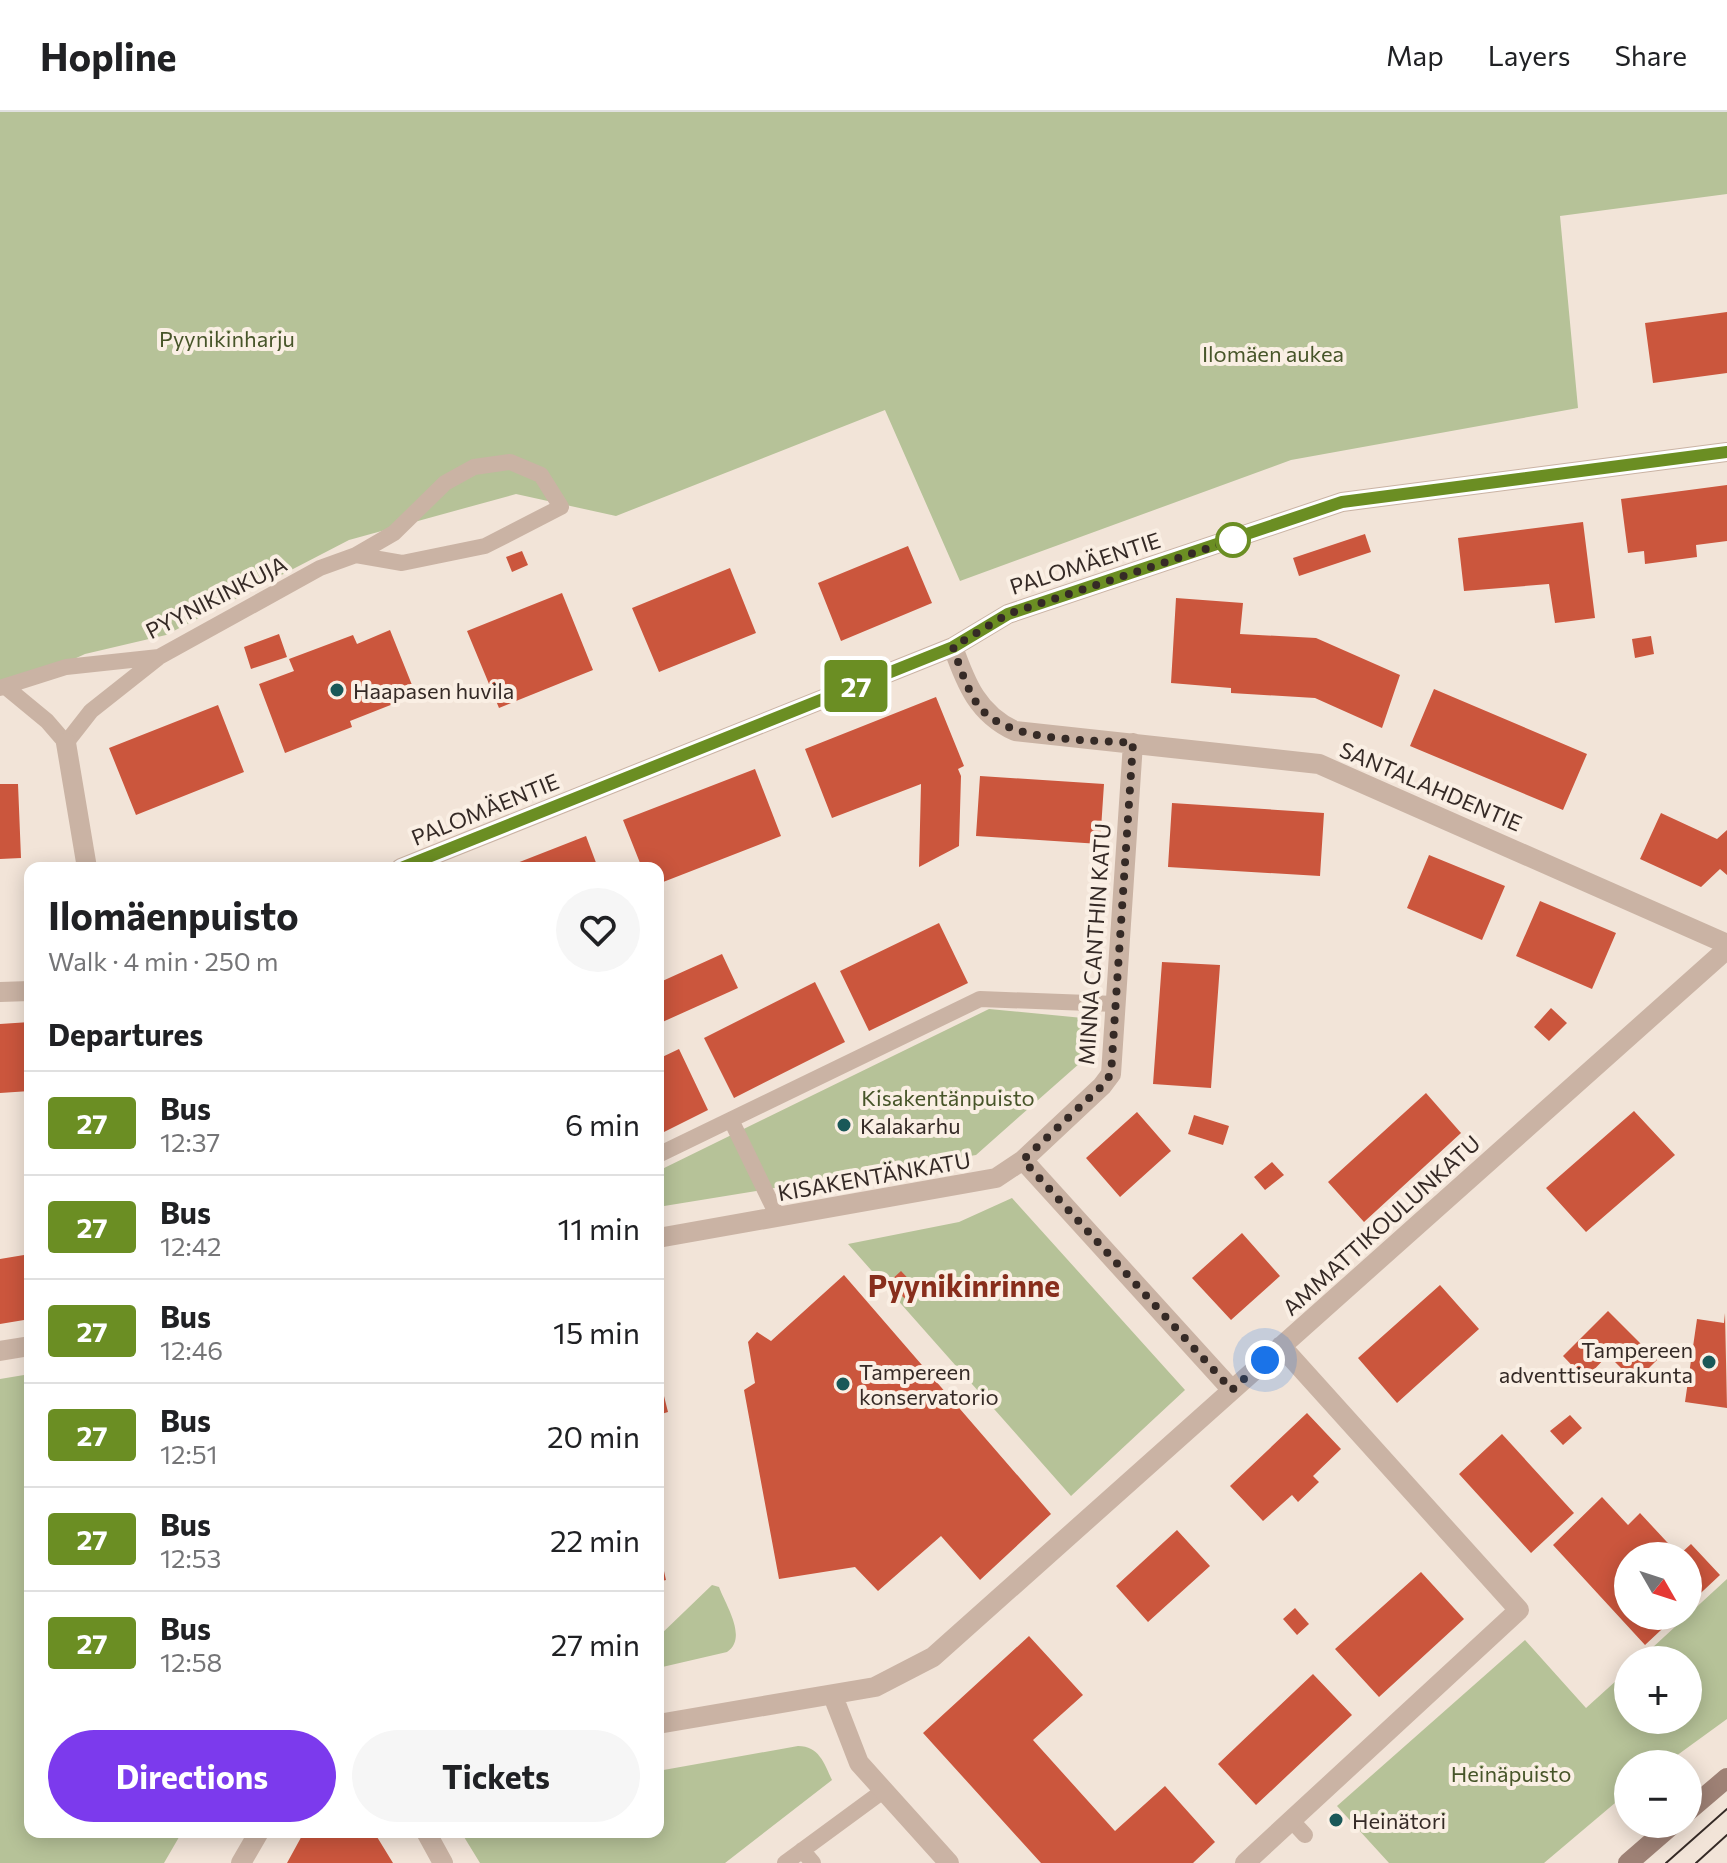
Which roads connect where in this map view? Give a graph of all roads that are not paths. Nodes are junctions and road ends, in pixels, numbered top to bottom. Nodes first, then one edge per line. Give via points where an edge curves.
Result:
1 (1727, 452) edge
2 (356, 555) junction
3 (953, 647) junction
4 (159, 657) junction
5 (3, 688) edge
6 (66, 743) junction
7 (1133, 743) junction
8 (86, 862) edge
9 (416, 862) edge
10 (1727, 947) edge
11 (24, 991) edge
12 (0, 992) edge
13 (1115, 1004) junction
14 (731, 1120) junction
15 (664, 1152) edge
16 (1023, 1160) junction
17 (778, 1217) junction
18 (664, 1237) edge
19 (1281, 1346) junction
20 (24, 1347) edge
21 (0, 1351) edge
22 (1232, 1390) junction
23 (833, 1696) junction
24 (664, 1723) edge
25 (1727, 1778) edge
26 (883, 1791) junction
27 (1702, 1799) edge
28 (256, 1838) edge
29 (429, 1838) edge
30 (1657, 1838) edge
31 (808, 1857) edge
32 (241, 1863) edge
33 (443, 1863) edge
34 (785, 1863) edge
35 (949, 1863) edge
36 (1245, 1863) edge
37 (1628, 1863) edge

1 - 3 street, PALOMÄENTIE via 1342,502 1008,614
2 - 2 lane, PYYNIKINKUJA via 402,563 485,546 561,507 541,475 510,462 474,467 445,483 394,533
2 - 4 lane, PYYNIKINKUJA via 320,568
3 - 7 street, SANTALAHDENTIE via 980,707 997,723 1015,731
3 - 9 street, PALOMÄENTIE
4 - 5 lane, PYYNIKINKUJA via 66,667
4 - 6 lane via 91,711
5 - 6 lane via 47,721
6 - 8 street
7 - 10 street, SANTALAHDENTIE via 1319,764
7 - 13 street, MINNA CANTHIN KATU
10 - 19 street, AMMATTIKOULUNKATU
11 - 12 street
13 - 14 lane via 980,999
13 - 16 street, MINNA CANTHIN KATU via 1111,1074
14 - 15 lane
14 - 17 lane
16 - 17 street, KISAKENTÄNKATU via 996,1178
16 - 22 street
17 - 18 street, KISAKENTÄNKATU
19 - 22 street, AMMATTIKOULUNKATU
19 - 36 street via 1519,1610 1299,1828
20 - 21 street
22 - 23 street, AMMATTIKOULUNKATU via 933,1657 875,1687
23 - 24 street, AMMATTIKOULUNKATU
23 - 26 street via 859,1763
25 - 27 main road
26 - 31 lane
26 - 35 street
28 - 32 street
29 - 33 street
30 - 37 main road
31 - 34 lane

